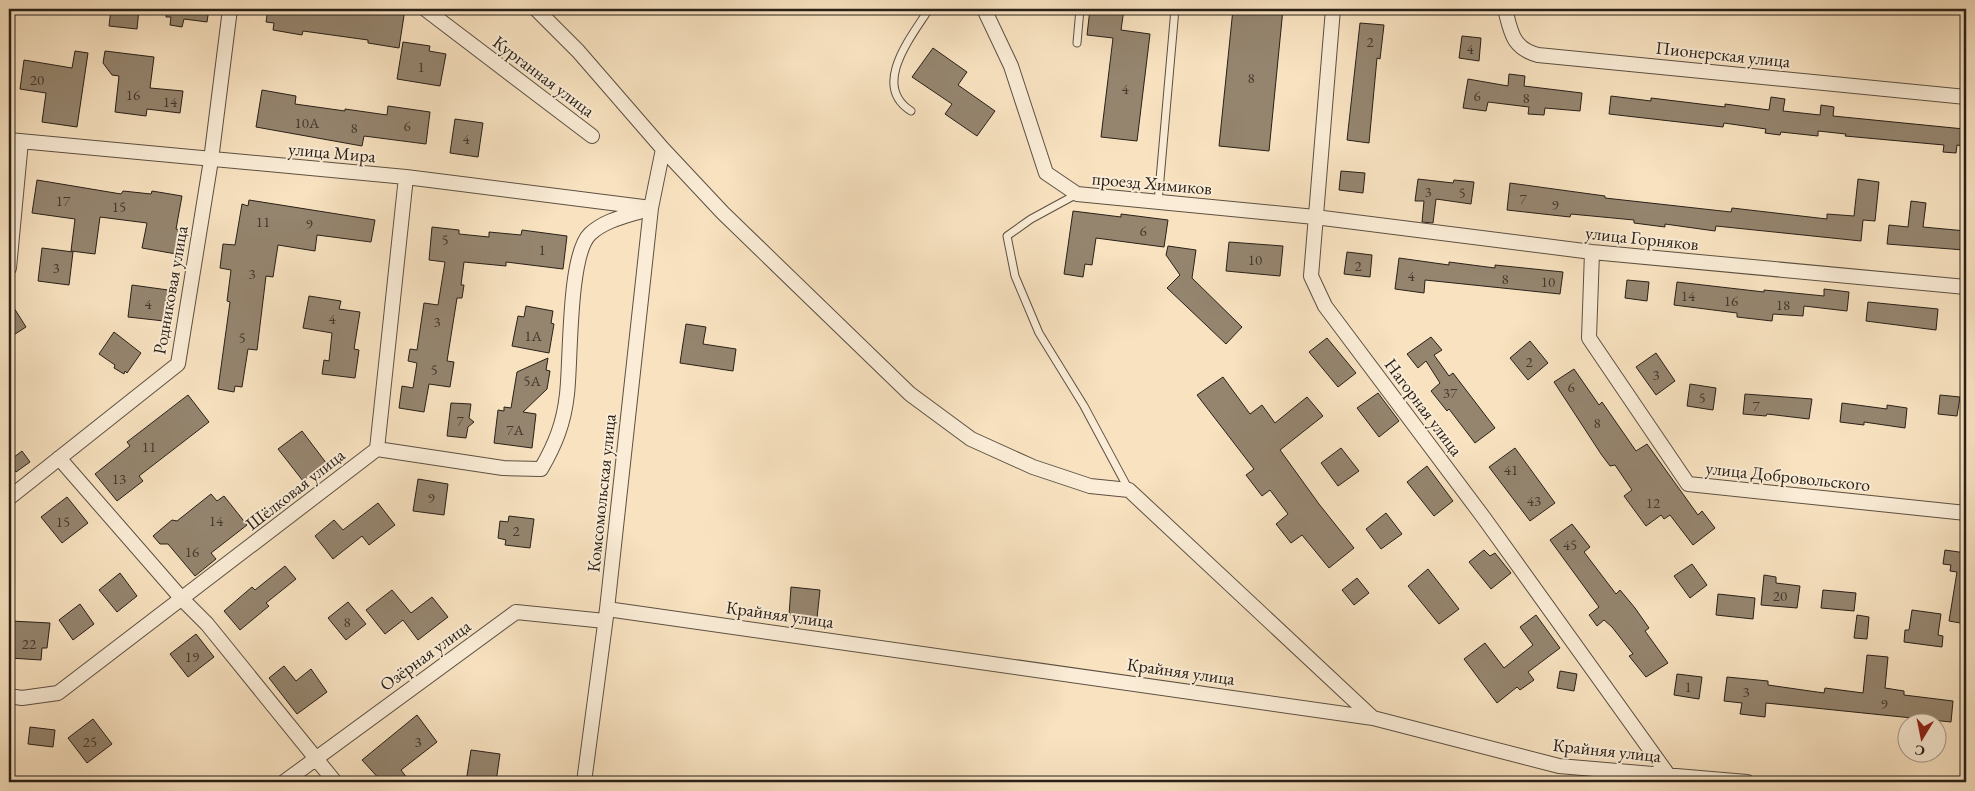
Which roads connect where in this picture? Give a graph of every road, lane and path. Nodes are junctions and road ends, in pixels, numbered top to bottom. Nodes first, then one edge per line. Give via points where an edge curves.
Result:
1 (230, 9) edge
2 (426, 9) edge
3 (536, 9) edge
4 (929, 9) edge
5 (984, 9) edge
6 (1080, 9) edge
7 (1175, 9) edge
8 (1333, 9) edge
9 (1505, 9) edge
10 (1077, 43) dead end
11 (1966, 97) edge
12 (911, 111) dead end
13 (592, 136) dead end
14 (15, 141) edge
15 (663, 149) junction
16 (211, 160) junction
17 (406, 177) junction
18 (1077, 194) junction
19 (1158, 202) junction
20 (651, 208) junction
21 (1315, 217) junction
22 (1592, 252) junction
23 (9, 268) edge
24 (1966, 287) edge
25 (376, 449) junction
26 (59, 458) junction
27 (1129, 490) junction
28 (9, 498) edge
29 (1966, 513) edge
30 (182, 599) junction
31 (606, 615) junction
32 (9, 696) edge
33 (1373, 718) junction
34 (314, 759) junction
35 (1669, 779) edge
36 (284, 782) edge
37 (335, 782) edge
38 (584, 782) edge
39 (1747, 782) edge

1 - 16 street, Родниковая улица
2 - 13 street, Курганная улица
3 - 15 street via 578,51
4 - 12 lane via 904,48 893,88 899,104
5 - 18 street, проезд Химиков via 1011,66 1046,172
6 - 10 lane
7 - 19 lane
8 - 21 street, Нагорная улица
9 - 11 street, Пионерская улица via 1518,46 1538,55
14 - 16 street, улица Мира
14 - 23 street
15 - 20 street, Комсомольская улица
15 - 27 street via 723,213 910,394 971,439 1033,467 1090,486
16 - 17 street, улица Мира
16 - 26 street, Родниковая улица via 178,364
17 - 20 street, улица Мира
17 - 25 street
18 - 19 street, проезд Химиков
18 - 27 lane via 1007,236 1015,276 1039,333 1084,406
19 - 21 street, проезд Химиков
20 - 25 street via 612,220 589,235 578,258 567,396 556,445 541,469 503,468
20 - 31 street, Комсомольская улица
21 - 22 street, улица Горняков
21 - 35 street, Нагорная улица via 1311,276 1324,306 1484,518
22 - 24 street, улица Горняков
22 - 29 street, улица Добровольского via 1589,338 1688,484
25 - 30 street, Шёлковая улица
26 - 28 street, Родниковая улица
26 - 30 street
27 - 33 street
30 - 32 street, Шёлковая улица via 58,693 22,698
30 - 34 street via 257,683
31 - 33 street, Крайняя улица
31 - 34 street, Озёрная улица via 516,612
31 - 38 street, Комсомольская улица
33 - 35 street, Крайняя улица via 1559,766
34 - 36 street, Озёрная улица
34 - 37 street
35 - 39 street, Крайняя улица

